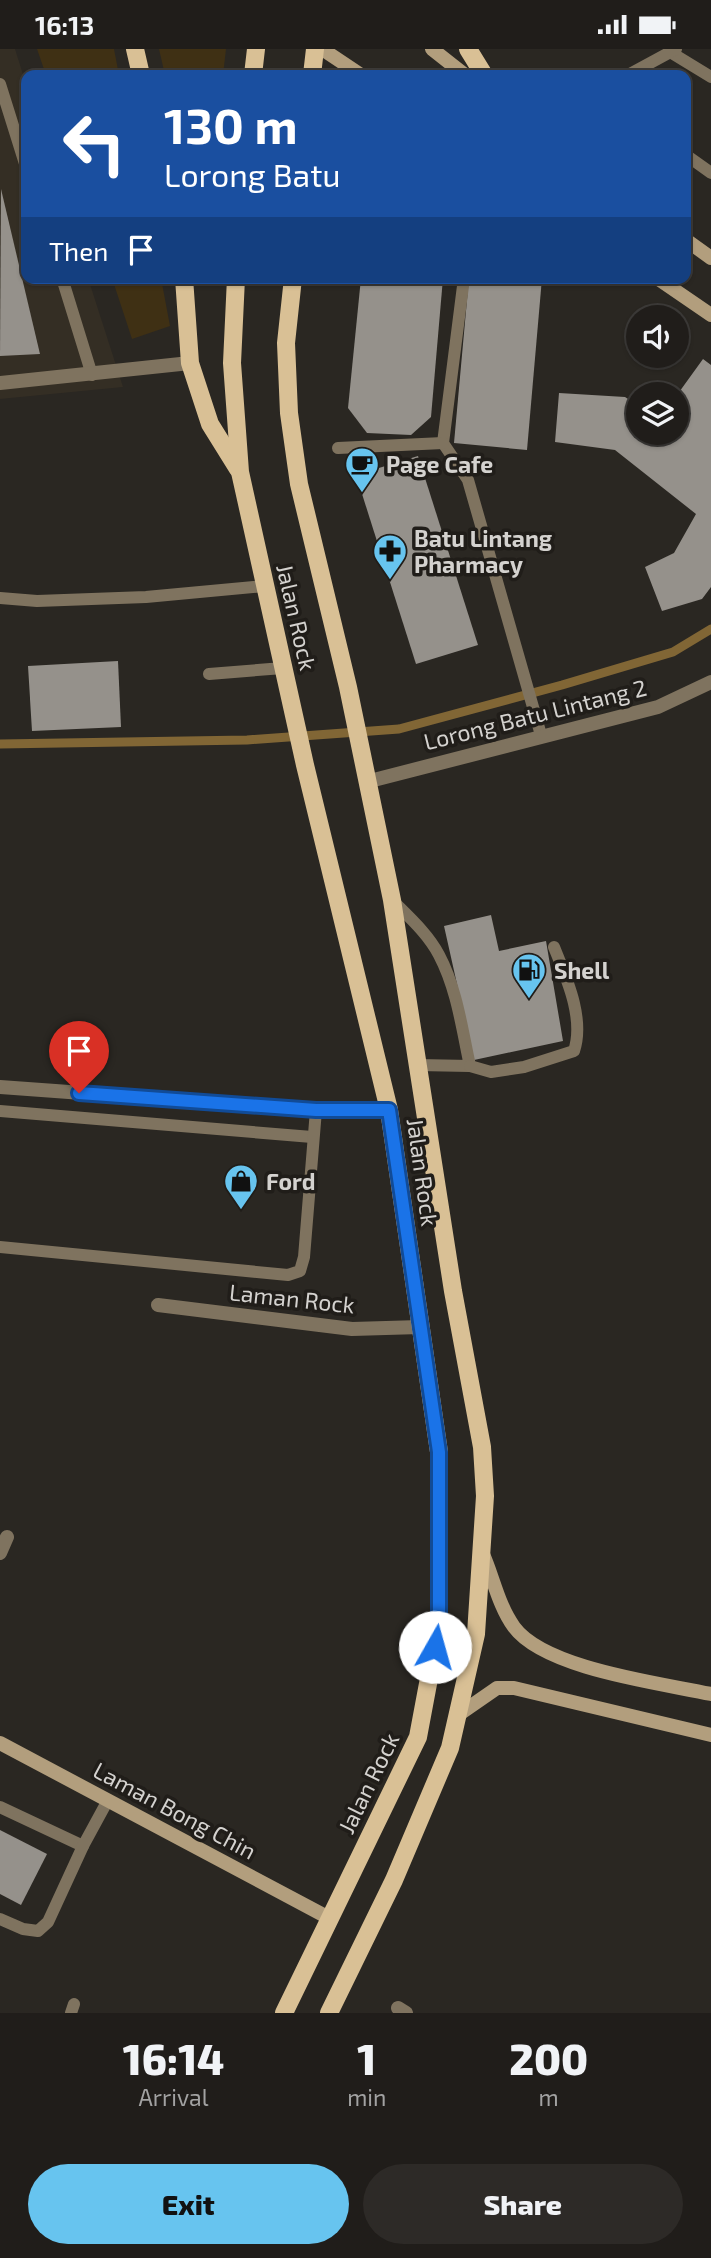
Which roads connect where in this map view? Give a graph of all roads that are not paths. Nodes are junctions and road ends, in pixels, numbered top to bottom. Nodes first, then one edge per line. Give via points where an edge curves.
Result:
1 (135, 49) edge
2 (256, 49) edge
3 (315, 49) edge
4 (322, 49) edge
5 (432, 49) edge
6 (468, 49) edge
7 (673, 51) edge
8 (140, 70) edge
9 (254, 70) edge
10 (313, 70) edge
11 (354, 70) edge
12 (459, 70) edge
13 (481, 70) edge
14 (637, 70) edge
15 (711, 77) edge
16 (0, 84) edge
17 (21, 151) edge
18 (691, 159) edge
19 (711, 173) edge
20 (691, 244) edge
21 (711, 258) edge
22 (63, 284) edge
23 (184, 284) edge
24 (236, 284) edge
25 (292, 284) edge
26 (304, 284) edge
27 (463, 284) edge
28 (666, 284) edge
29 (711, 315) edge
30 (286, 343) junction
31 (190, 363) junction
32 (92, 375) junction
33 (0, 383) edge
34 (443, 443) junction
35 (338, 449) dead end
36 (240, 472) junction
37 (265, 586) junction
38 (0, 598) edge
39 (283, 668) junction
40 (209, 674) dead end
41 (711, 682) edge
42 (541, 735) junction
43 (366, 782) junction
44 (392, 900) junction
45 (554, 947) dead end
46 (418, 1065) junction
47 (470, 1066) junction
48 (0, 1087) edge
49 (316, 1110) junction
50 (389, 1110) junction
51 (0, 1111) edge
52 (312, 1137) junction
53 (0, 1247) edge
54 (158, 1305) dead end
55 (420, 1327) junction
56 (7, 1537) dead end
57 (481, 1551) junction
58 (0, 1553) edge
59 (711, 1693) edge
60 (458, 1714) junction
61 (711, 1735) edge
62 (0, 1743) edge
63 (108, 1800) junction
64 (0, 1807) edge
65 (83, 1846) junction
66 (329, 1918) junction
67 (0, 1919) edge
68 (284, 2013) edge
69 (329, 2013) edge

1 - 8 main road
2 - 9 main road
3 - 10 main road
4 - 11 street
5 - 12 street
6 - 13 main road
7 - 14 lane
7 - 15 lane
16 - 17 lane
18 - 19 lane
20 - 21 street
22 - 32 lane
23 - 31 main road
24 - 36 main road, Jalan Rock via 232,363
25 - 30 main road, Jalan Rock
26 - 30 main road
27 - 34 lane
28 - 29 street
30 - 43 main road, Jalan Rock via 299,484
31 - 32 street
31 - 36 main road via 210,424
32 - 33 street
34 - 35 lane
34 - 42 lane via 468,480
36 - 37 main road, Jalan Rock
37 - 38 lane via 132,597
37 - 39 main road, Jalan Rock
39 - 40 lane
39 - 50 main road, Jalan Rock
41 - 42 street, Lorong Batu Lintang 2 via 658,707
42 - 43 street, Lorong Batu Lintang 2
43 - 44 main road, Jalan Rock
44 - 46 main road, Jalan Rock
44 - 47 lane via 439,954 454,991
45 - 47 lane via 573,992 574,1051 491,1072
46 - 47 lane
46 - 57 main road, Jalan Rock via 482,1447
48 - 49 street
49 - 50 street
49 - 52 lane
50 - 55 main road, Jalan Rock
51 - 52 lane
52 - 53 lane via 300,1271 288,1275
54 - 55 street, Laman Rock via 352,1329
55 - 66 main road, Jalan Rock via 439,1452 439,1625 418,1737
56 - 58 street
57 - 59 street via 513,1626 539,1648 573,1663
57 - 60 main road, Jalan Rock via 476,1634
60 - 61 street via 497,1688 514,1688
60 - 69 main road, Jalan Rock via 450,1748 394,1880
62 - 63 street, Laman Bong Chin
63 - 65 lane
63 - 66 street, Laman Bong Chin
64 - 65 lane
65 - 67 lane via 48,1922 38,1931
66 - 68 main road, Jalan Rock

